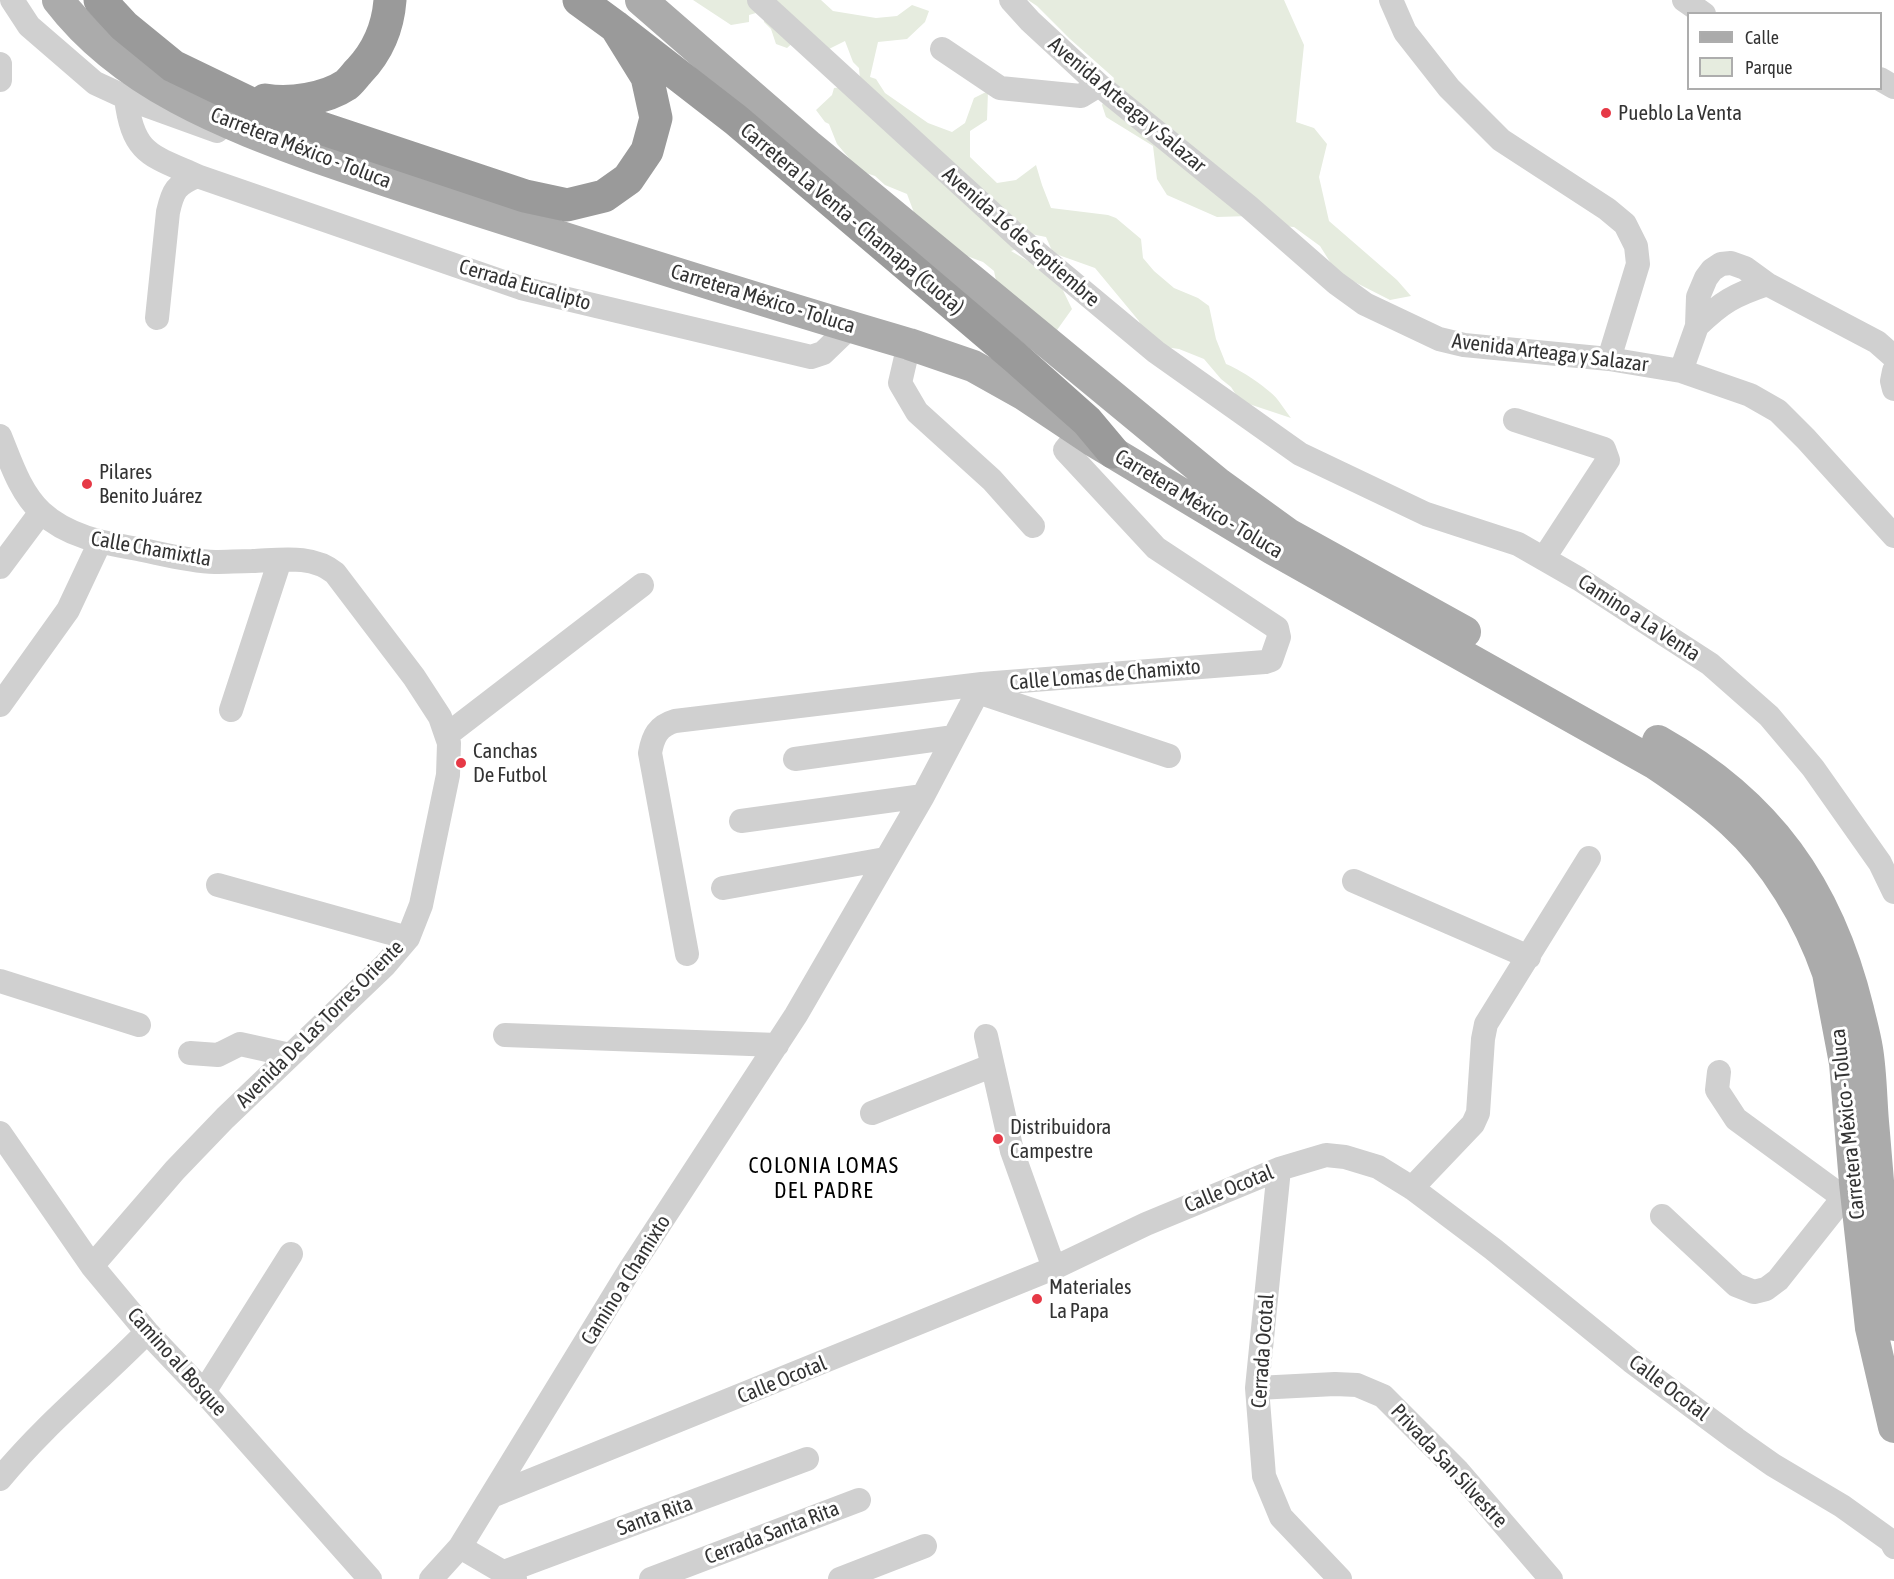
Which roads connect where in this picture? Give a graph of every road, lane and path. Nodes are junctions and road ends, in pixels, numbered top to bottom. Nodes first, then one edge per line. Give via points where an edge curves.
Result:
1 (12, 0) edge
2 (58, 0) edge
3 (100, 0) edge
4 (390, 0) edge
5 (579, 0) edge
6 (641, 0) edge
7 (759, 0) edge
8 (1011, 0) edge
9 (1391, 0) edge
10 (1684, 0) edge
11 (1701, 12) edge
12 (616, 27) junction
13 (942, 49) dead end
14 (0, 64) edge
15 (0, 80) edge
16 (1098, 85) junction
17 (234, 95) junction
18 (126, 98) junction
19 (197, 176) junction
20 (556, 235) junction
21 (1767, 284) junction
22 (157, 318) dead end
23 (851, 326) junction
24 (1697, 326) junction
25 (909, 344) junction
26 (1894, 357) edge
27 (1609, 359) junction
28 (1681, 371) junction
29 (1894, 371) edge
30 (1894, 389) edge
31 (1515, 420) dead end
32 (1080, 432) junction
33 (0, 436) edge
34 (1113, 452) junction
35 (1300, 454) joint
36 (41, 512) junction
37 (1033, 526) dead end
38 (1894, 536) edge
39 (100, 542) junction
40 (1544, 558) junction
41 (280, 560) junction
42 (0, 567) edge
43 (642, 585) dead end
44 (980, 688) junction
45 (0, 705) edge
46 (231, 710) dead end
47 (448, 734) junction
48 (954, 737) junction
49 (1169, 756) dead end
50 (795, 759) dead end
51 (922, 796) junction
52 (741, 821) dead end
53 (1588, 858) dead end
54 (885, 859) junction
55 (1354, 881) dead end
56 (218, 885) dead end
57 (723, 888) dead end
58 (1894, 892) edge
59 (408, 938) junction
60 (687, 954) dead end
61 (1529, 957) junction
62 (0, 981) edge
63 (139, 1025) dead end
64 (506, 1035) dead end
65 (986, 1036) dead end
66 (777, 1045) junction
67 (190, 1053) dead end
68 (291, 1055) junction
69 (991, 1066) junction
70 (1719, 1072) dead end
71 (872, 1113) dead end
72 (0, 1133) edge
73 (1279, 1169) junction
74 (1412, 1188) junction
75 (1849, 1190) junction
76 (1662, 1216) dead end
77 (291, 1254) dead end
78 (92, 1266) junction
79 (1054, 1268) junction
80 (1894, 1325) edge
81 (147, 1332) junction
82 (1257, 1388) junction
83 (204, 1392) junction
84 (1894, 1427) edge
85 (807, 1459) dead end
86 (0, 1479) edge
87 (492, 1496) junction
88 (859, 1500) dead end
89 (925, 1546) dead end
90 (460, 1547) junction
91 (1894, 1547) edge
92 (509, 1576) edge
93 (370, 1579) edge
94 (431, 1579) edge
95 (651, 1579) edge
96 (840, 1579) edge
97 (1340, 1579) edge
98 (1551, 1579) edge

1 - 18 street via 29,26 70,62 95,83
2 - 20 main road, Carretera México - Toluca via 103,49 191,106 248,132 365,174
3 - 17 highway via 124,26 173,66
4 - 17 highway via 388,20 372,56 347,84 312,99 276,102
5 - 12 highway, Carretera La Venta - Chamapa (Cuota)
6 - 80 main road, Carretera México - Toluca via 808,145 1219,484 1288,534 1672,748 1753,812 1807,879 1823,907 1849,972 1867,1049
7 - 35 street, Avenida 16 de Septiembre via 1017,237 1156,352
8 - 16 street, Avenida Arteaga y Salazar
9 - 27 street via 1405,32 1449,88 1501,140 1625,224 1636,246 1638,264
10 - 11 street
12 - 17 highway via 647,77 656,118 646,151 628,179 604,196 567,205 525,196 258,107
12 - 34 highway, Carretera La Venta - Chamapa (Cuota) via 735,120 1016,358 1087,421
13 - 16 street via 1000,88 1081,96
14 - 15 street
16 - 27 street, Avenida Arteaga y Salazar via 1365,304 1439,339 1464,345
18 - 19 street, Cerrada Eucalipto via 133,131 142,148
18 - 20 street via 495,231
19 - 22 street via 184,181 171,198
19 - 23 street, Cerrada Eucalipto via 521,288 811,357 823,353
20 - 23 main road, Carretera México - Toluca
21 - 24 street via 1718,306
21 - 24 street via 1745,268 1721,264 1706,278 1698,297
21 - 26 street via 1877,342
23 - 25 main road, Carretera México - Toluca
24 - 28 street
25 - 32 main road, Carretera México - Toluca via 973,366
25 - 37 street via 900,382 917,412 992,480
27 - 28 street, Avenida Arteaga y Salazar
28 - 38 street, Avenida Arteaga y Salazar via 1750,395 1778,411
29 - 30 street
31 - 40 street via 1604,449 1608,460
32 - 34 main road, Carretera México - Toluca
32 - 44 street, Calle Lomas de Chamixto via 1065,450 1156,548 1277,628 1277,647 1271,660 1265,662
33 - 36 street, Calle Chamixtla via 19,483
34 - 75 main road, Carretera México - Toluca via 1345,591 1654,763 1731,821 1755,845 1798,909 1826,967 1845,1064
35 - 40 street, Camino a La Venta via 1426,514 1518,544
36 - 39 street, Calle Chamixtla via 65,528
36 - 42 street
39 - 41 street, Calle Chamixtla via 214,562
39 - 45 street via 68,610
40 - 58 street, Camino a La Venta via 1710,664 1769,716 1813,768 1880,862
41 - 46 street
41 - 47 street, Calle Chamixtla via 317,562 335,573 414,677
43 - 47 street
44 - 48 street
44 - 49 street
44 - 60 street via 665,724 652,740 650,753
47 - 59 street, Avenida De Las Torres Oriente via 446,786 421,905
48 - 50 street
48 - 51 street
51 - 52 street
51 - 54 street
53 - 61 street
54 - 57 street
54 - 66 street, Camino a Chamixto
55 - 61 street
56 - 59 street
59 - 68 street, Avenida De Las Torres Oriente
61 - 74 street via 1486,1024 1478,1113 1473,1124
62 - 63 street
64 - 66 street
65 - 69 street
66 - 87 street, Camino a Chamixto via 629,1271
67 - 68 street via 218,1055 240,1044
68 - 78 street, Avenida De Las Torres Oriente via 175,1170
69 - 71 street
69 - 79 street via 1012,1151
70 - 75 street via 1717,1090 1736,1119
72 - 78 street, Camino al Bosque
73 - 74 street, Calle Ocotal via 1326,1155 1345,1157 1378,1167
73 - 79 street, Calle Ocotal via 1146,1224
73 - 82 street, Cerrada Ocotal
74 - 91 street, Calle Ocotal via 1632,1361 1773,1465 1842,1506
75 - 76 street via 1778,1280 1754,1292 1736,1285
75 - 84 main road, Carretera México - Toluca via 1871,1328
77 - 83 street
78 - 81 street, Camino al Bosque
79 - 87 street, Calle Ocotal
81 - 83 street, Camino al Bosque
81 - 86 street via 45,1428
82 - 97 street, Cerrada Ocotal via 1264,1476 1273,1501 1281,1517
82 - 98 street, Privada San Silvestre via 1357,1385 1383,1396 1458,1471
83 - 93 street, Camino al Bosque
85 - 92 street, Santa Rita
87 - 90 street, Camino a Chamixto
88 - 95 street, Cerrada Santa Rita
89 - 96 street
90 - 92 street
90 - 94 street, Camino a Chamixto

